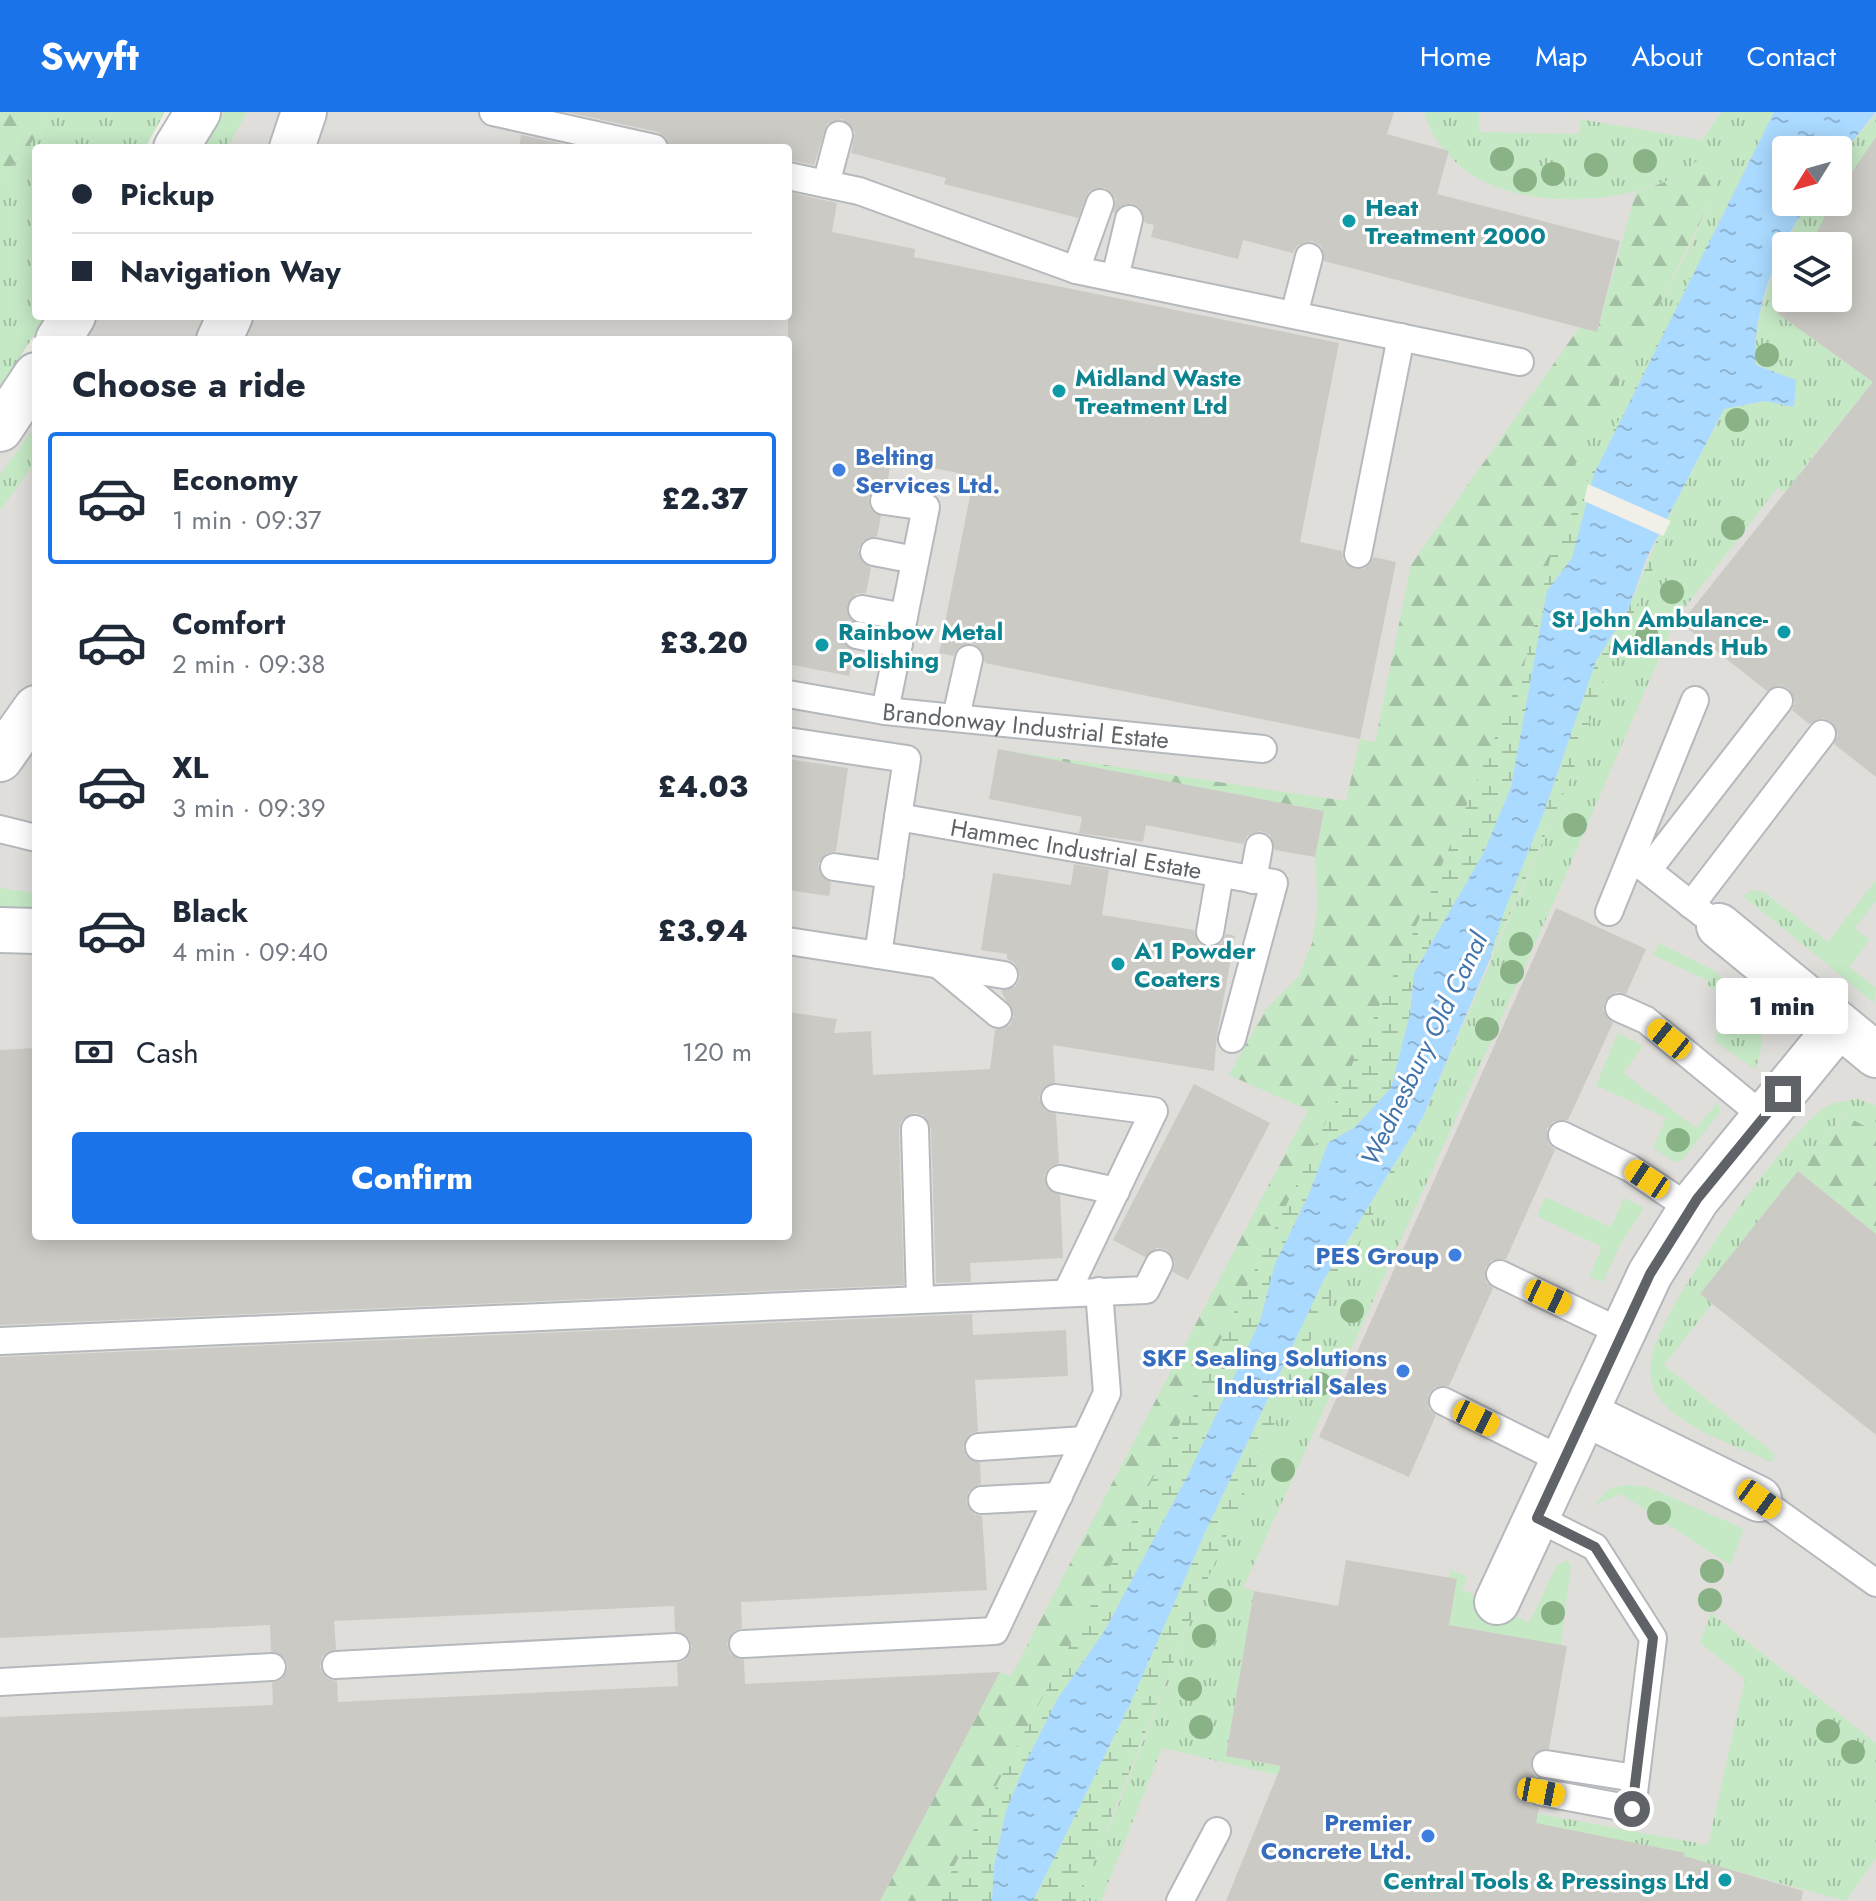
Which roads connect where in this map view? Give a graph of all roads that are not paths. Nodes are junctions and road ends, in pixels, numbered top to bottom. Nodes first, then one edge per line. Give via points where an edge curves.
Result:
1 (198, 112) edge
2 (493, 112) edge
3 (839, 135) dead end
4 (178, 144) edge
5 (636, 144) edge
6 (792, 177) edge
7 (826, 184) junction
8 (1100, 203) dead end
9 (1129, 219) dead end
10 (1309, 257) dead end
11 (1076, 270) junction
12 (1115, 278) junction
13 (1294, 315) junction
14 (1401, 337) junction
15 (1520, 362) dead end
16 (32, 381) edge
17 (0, 429) edge
18 (884, 501) dead end
19 (874, 552) dead end
20 (1358, 554) dead end
21 (915, 560) junction
22 (904, 617) junction
23 (899, 644) junction
24 (969, 659) dead end
25 (792, 695) edge
26 (1695, 700) dead end
27 (1779, 701) dead end
28 (885, 711) junction
29 (32, 714) edge
30 (956, 717) junction
31 (1822, 734) dead end
32 (792, 742) edge
33 (1263, 749) dead end
34 (0, 759) edge
35 (898, 817) junction
36 (0, 829) edge
37 (32, 837) edge
38 (1259, 847) dead end
39 (1640, 864) junction
40 (834, 867) dead end
41 (1220, 874) junction
42 (890, 875) junction
43 (1253, 880) junction
44 (1609, 912) dead end
45 (1705, 915) junction
46 (0, 930) edge
47 (32, 931) edge
48 (1210, 932) dead end
49 (792, 942) edge
50 (878, 955) junction
51 (938, 964) junction
52 (1004, 975) dead end
53 (1619, 1008) dead end
54 (998, 1014) dead end
55 (1839, 1025) junction
56 (1232, 1039) dead end
57 (1876, 1055) edge
58 (1055, 1098) dead end
59 (1764, 1117) junction
60 (915, 1129) dead end
61 (1562, 1135) dead end
62 (1060, 1179) dead end
63 (1116, 1191) junction
64 (1691, 1209) junction
65 (1159, 1264) dead end
66 (1500, 1274) dead end
67 (1099, 1291) junction
68 (1067, 1292) junction
69 (920, 1298) junction
70 (1623, 1333) junction
71 (0, 1341) edge
72 (1443, 1401) dead end
73 (1586, 1414) junction
74 (1084, 1440) junction
75 (979, 1447) dead end
76 (1564, 1461) junction
77 (1059, 1496) junction
78 (1759, 1499) joint
79 (982, 1500) dead end
80 (1537, 1518) junction
81 (1876, 1583) edge
82 (1497, 1602) dead end
83 (743, 1644) dead end
84 (676, 1647) dead end
85 (336, 1665) dead end
86 (272, 1667) dead end
87 (0, 1682) edge
88 (1546, 1764) dead end
89 (1635, 1778) junction
90 (1541, 1792) dead end
91 (1217, 1831) dead end
92 (1180, 1901) edge

1 - 4 street
2 - 5 lane
3 - 7 lane
6 - 7 lane
7 - 11 lane via 859,191
8 - 11 lane
9 - 12 lane
10 - 13 lane
11 - 12 lane
12 - 13 lane
13 - 14 lane
14 - 15 lane
14 - 20 lane
16 - 17 street
18 - 21 lane via 926,507
19 - 21 lane
21 - 22 lane
22 - 23 lane
22 - 23 lane via 860,622
23 - 28 lane
24 - 30 lane
25 - 28 lane, Brandonway Industrial Estate
26 - 39 lane
27 - 39 lane
28 - 30 lane, Brandonway Industrial Estate
29 - 34 street
30 - 33 lane, Brandonway Industrial Estate
31 - 45 lane
32 - 35 lane via 907,759
35 - 41 lane, Hammec Industrial Estate via 1115,846
35 - 42 lane
36 - 37 lane
38 - 43 lane
39 - 44 lane
39 - 45 lane
40 - 42 lane
41 - 43 lane, Hammec Industrial Estate
41 - 48 lane
42 - 50 lane
43 - 56 lane via 1274,883
45 - 55 street
46 - 47 street
49 - 50 lane
50 - 51 lane
51 - 52 lane
51 - 54 lane
53 - 59 lane via 1646,1020
55 - 57 street
55 - 59 street
58 - 63 lane via 1154,1111
59 - 64 street
60 - 69 lane
61 - 64 lane via 1630,1168
62 - 63 lane
63 - 68 lane
64 - 70 street via 1650,1274
65 - 67 lane via 1146,1290
66 - 70 lane
67 - 68 lane
67 - 74 lane via 1107,1393
68 - 69 lane
69 - 71 lane
70 - 73 street
72 - 76 lane
73 - 76 street
73 - 78 street
74 - 75 lane
74 - 77 lane
76 - 80 street
77 - 79 lane
77 - 83 lane via 995,1631
78 - 81 lane
80 - 82 street
80 - 89 lane via 1595,1547 1653,1638
84 - 85 lane
86 - 87 lane
88 - 89 lane
89 - 90 lane via 1632,1809
91 - 92 lane

